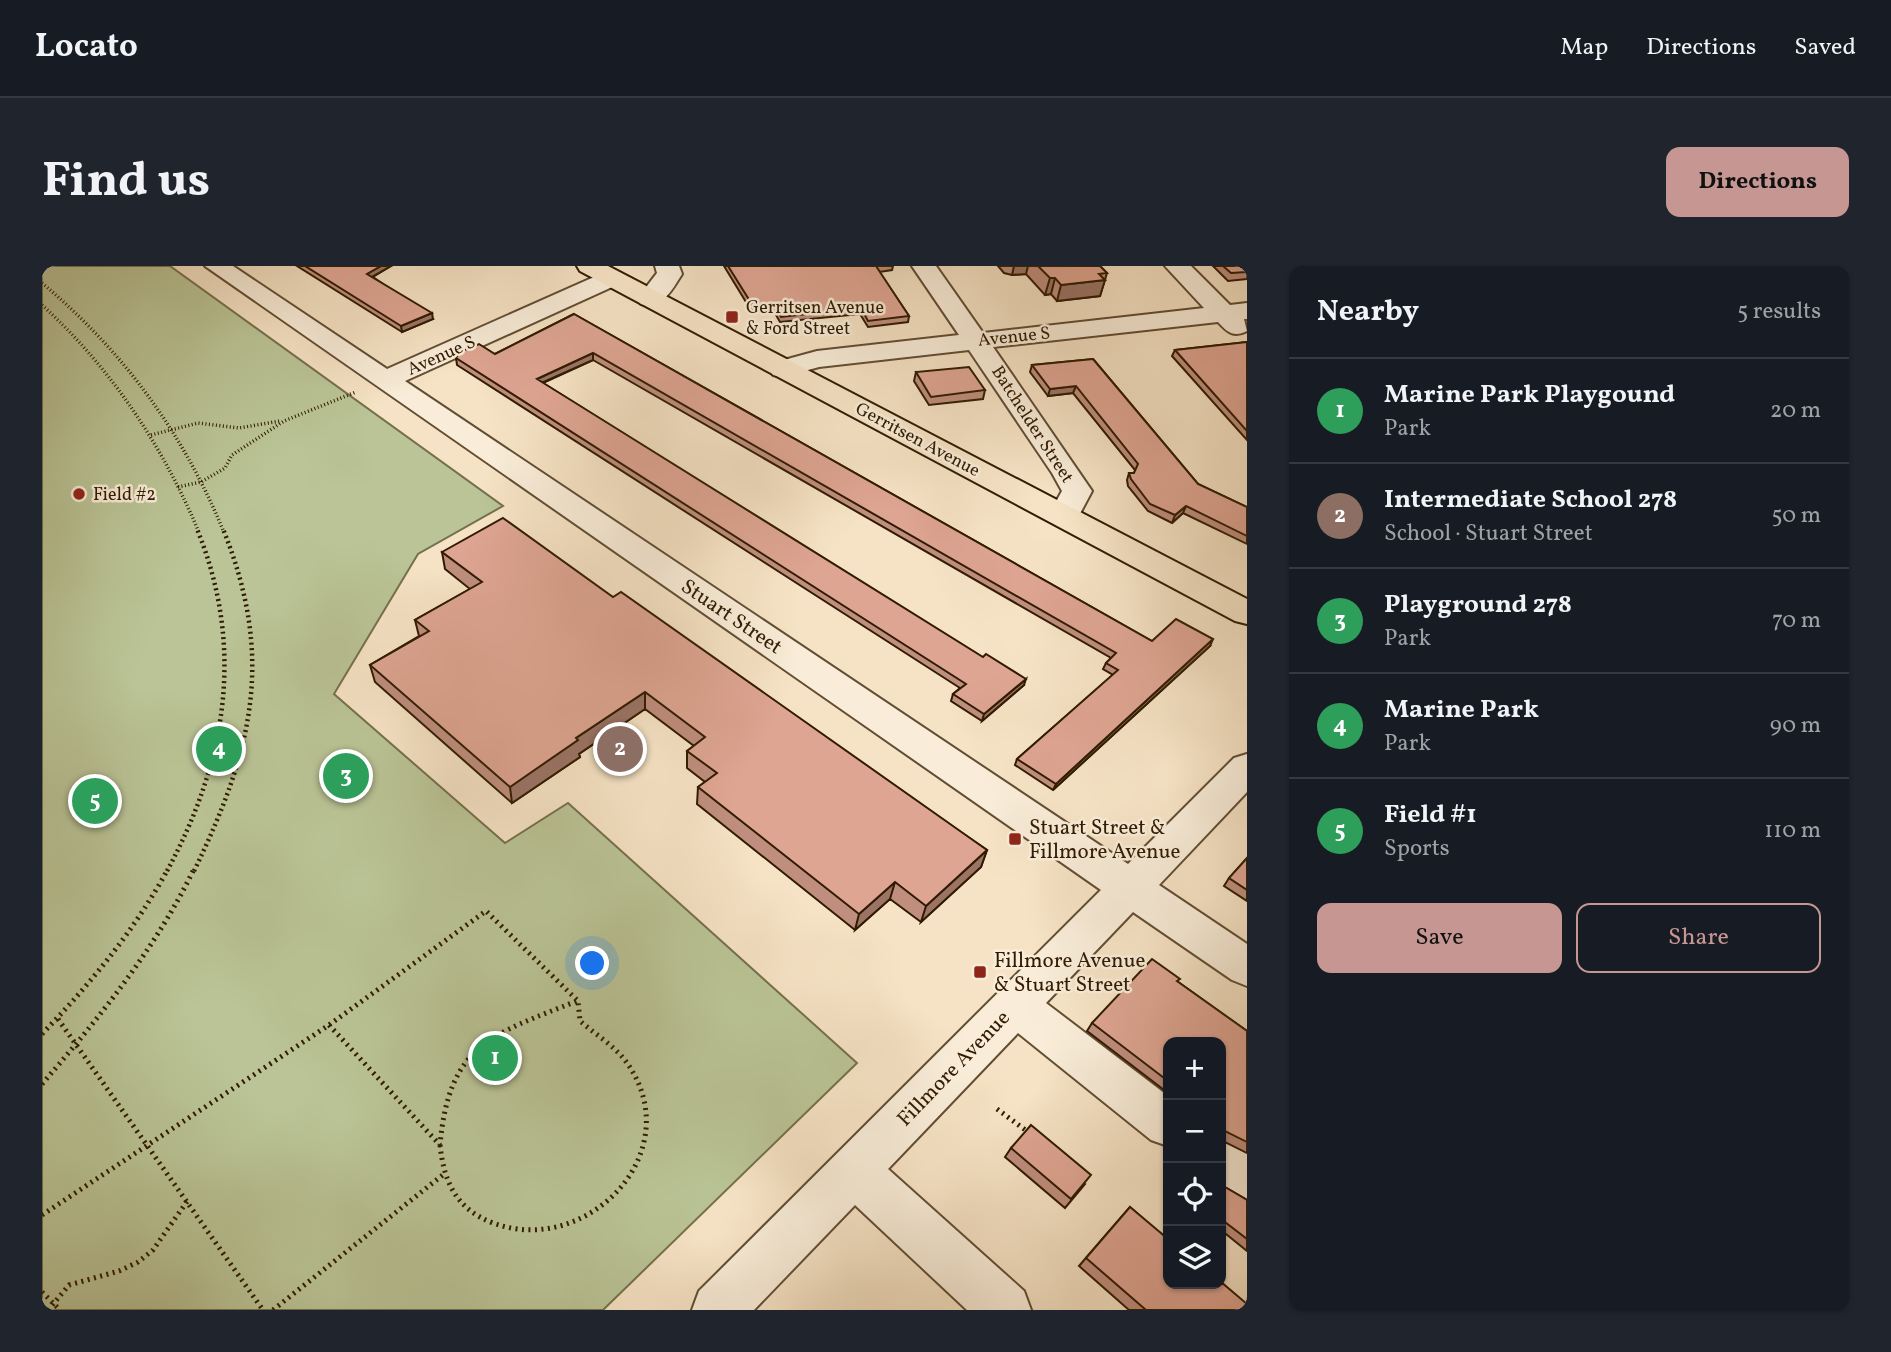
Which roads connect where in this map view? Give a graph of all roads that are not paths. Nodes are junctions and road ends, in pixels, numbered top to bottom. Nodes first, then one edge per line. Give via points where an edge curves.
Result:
1 (217, 266) edge
2 (589, 266) edge
3 (667, 266) edge
4 (924, 266) edge
5 (1177, 266) edge
6 (612, 278) junction
7 (650, 299) junction
8 (1236, 312) edge
9 (1247, 336) edge
10 (977, 340) junction
11 (783, 369) junction
12 (374, 385) junction
13 (1064, 516) junction
14 (1247, 613) edge
15 (1242, 782) edge
16 (1130, 887) junction
17 (1247, 967) edge
18 (1015, 1005) junction
19 (1163, 1120) edge
20 (1226, 1168) edge
21 (853, 1170) junction
22 (1247, 1184) edge
23 (718, 1310) edge
24 (1004, 1310) edge

1 - 12 street, Stuart Street
2 - 6 main road, Gerritsen Avenue
3 - 7 street via 670,274
4 - 10 street, Batchelder Street
5 - 8 street
6 - 7 main road, Gerritsen Avenue
6 - 12 street, Avenue S
7 - 11 main road, Gerritsen Avenue
8 - 9 street
8 - 10 street, Avenue S
10 - 11 street, Avenue S via 817,359
10 - 13 street, Batchelder Street via 1077,491
11 - 13 main road, Gerritsen Avenue
12 - 16 street, Stuart Street
13 - 14 main road, Gerritsen Avenue
15 - 16 street, Fillmore Avenue
16 - 17 street, Stuart Street
16 - 18 street, Fillmore Avenue
18 - 19 street
18 - 21 street, Fillmore Avenue
20 - 22 street
21 - 23 street, Fillmore Avenue
21 - 24 street

